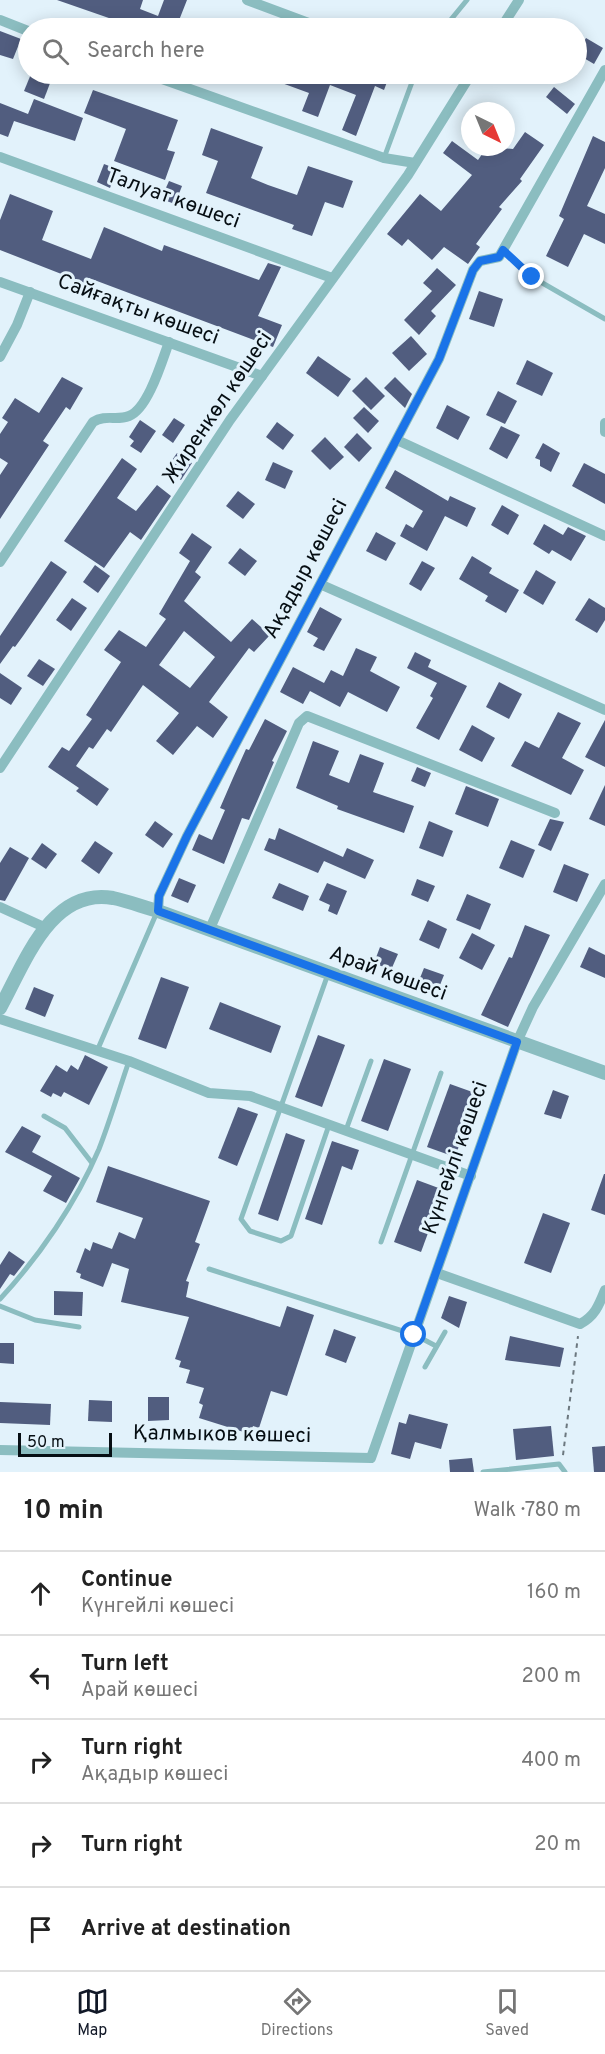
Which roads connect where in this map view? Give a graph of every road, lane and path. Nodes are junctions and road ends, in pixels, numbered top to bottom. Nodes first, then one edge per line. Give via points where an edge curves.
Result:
1 (247, 0) edge
2 (467, 0) edge
3 (519, 0) edge
4 (295, 18) edge
5 (452, 18) edge
6 (507, 18) edge
7 (0, 20) edge
8 (18, 27) edge
9 (605, 70) edge
10 (176, 84) edge
11 (411, 84) edge
12 (465, 84) edge
13 (0, 157) edge
14 (384, 158) junction
15 (415, 163) junction
16 (503, 250) junction
17 (332, 278) junction
18 (0, 282) edge
19 (30, 292) junction
20 (605, 319) edge
21 (169, 342) junction
22 (0, 357) edge
23 (262, 376) junction
24 (605, 423) edge
25 (605, 432) edge
26 (397, 440) junction
27 (605, 536) edge
28 (0, 562) edge
29 (322, 585) junction
30 (605, 710) edge
31 (0, 768) edge
32 (555, 813) dead end
33 (605, 884) edge
34 (0, 908) edge
35 (158, 911) junction
36 (44, 927) junction
37 (209, 931) junction
38 (328, 974) junction
39 (0, 1008) edge
40 (0, 1020) edge
41 (517, 1042) junction
42 (97, 1051) junction
43 (129, 1061) junction
44 (371, 1061) dead end
45 (441, 1073) dead end
46 (605, 1073) edge
47 (279, 1106) junction
48 (44, 1116) dead end
49 (329, 1124) junction
50 (346, 1130) junction
51 (413, 1155) junction
52 (92, 1163) junction
53 (471, 1176) junction
54 (381, 1242) dead end
55 (209, 1269) dead end
56 (437, 1273) junction
57 (605, 1290) edge
58 (0, 1299) edge
59 (0, 1306) edge
60 (580, 1324) junction
61 (79, 1327) dead end
62 (445, 1332) dead end
63 (414, 1335) junction
64 (436, 1346) junction
65 (425, 1367) dead end
66 (0, 1450) edge
67 (371, 1458) joint
68 (562, 1465) junction
69 (483, 1472) edge
70 (565, 1472) edge

1 - 4 street
2 - 5 lane
3 - 6 street
7 - 8 street
9 - 16 street
10 - 14 street
11 - 14 lane
12 - 15 street, Жиренкөл көшесі
13 - 17 street, Талуат көшесі
14 - 15 street
15 - 17 street, Жиренкөл көшесі
16 - 20 lane via 532,277
16 - 26 street, Ақадыр көшесі via 499,257 480,261 473,270 439,359
17 - 23 street, Жиренкөл көшесі
18 - 19 street, Сайғақты көшесі
19 - 21 street, Сайғақты көшесі
19 - 22 street
21 - 23 street, Сайғақты көшесі
21 - 28 street via 137,411 122,418 106,416 93,422
23 - 31 street, Жиренкөл көшесі
24 - 25 street
26 - 27 street
26 - 29 street, Ақадыр көшесі
29 - 30 street
29 - 35 street, Ақадыр көшесі via 187,836 159,896
32 - 37 street via 307,716 299,723
33 - 41 street, Күнгейлі көшесі via 533,1007
34 - 36 street
35 - 36 street via 111,898 88,900 66,907
35 - 37 street, Арай көшесі
35 - 42 lane
36 - 39 street
37 - 38 street, Арай көшесі
38 - 41 street, Арай көшесі
38 - 47 lane
40 - 42 street
41 - 46 street, Арай көшесі
41 - 53 street, Күнгейлі көшесі
42 - 43 street
43 - 47 street via 209,1093 250,1095
43 - 52 lane
44 - 50 lane
45 - 51 lane
47 - 49 street
47 - 49 lane via 240,1219 250,1231 281,1241 291,1236
48 - 52 lane via 64,1128
49 - 50 street
50 - 51 street
51 - 53 street
51 - 54 lane
52 - 58 lane via 25,1272
53 - 56 street, Күнгейлі көшесі
55 - 63 lane
56 - 60 street
56 - 63 street, Күнгейлі көшесі
57 - 60 street via 597,1310
59 - 61 lane via 35,1320
60 - 68 path
62 - 64 lane
63 - 64 lane
63 - 67 street, Күнгейлі көшесі
64 - 65 lane
66 - 67 street, Қалмыков көшесі
68 - 69 lane
68 - 70 lane

